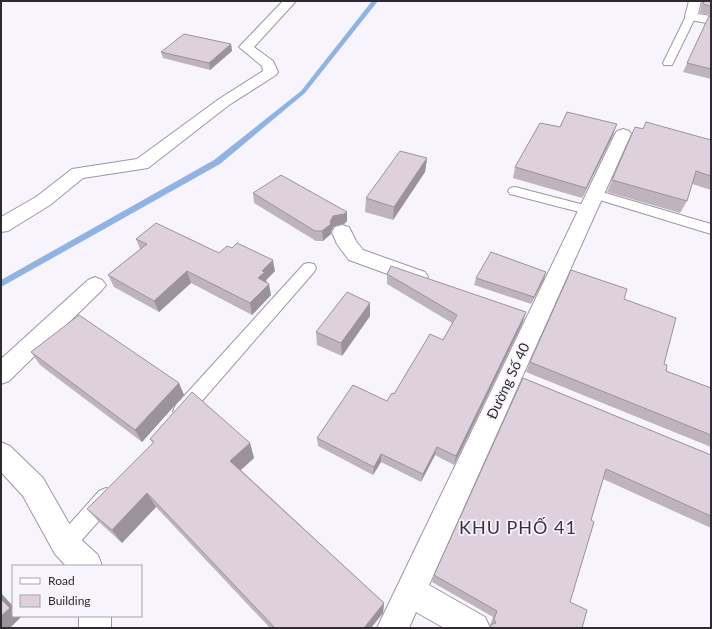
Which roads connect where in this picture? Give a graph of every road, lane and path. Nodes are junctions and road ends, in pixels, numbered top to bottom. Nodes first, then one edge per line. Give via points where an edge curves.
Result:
1 (290, 1) edge
2 (695, 1) edge
3 (691, 16) junction
4 (711, 20) edge
5 (668, 63) dead end
6 (623, 134) dead end
7 (515, 191) dead end
8 (591, 202) junction
9 (1, 226) edge
10 (711, 229) edge
11 (342, 232) dead end
12 (309, 268) dead end
13 (435, 282) edge
14 (95, 285) dead end
15 (1, 374) edge
16 (172, 422) edge
17 (1, 454) edge
18 (116, 486) edge
19 (65, 544) junction
20 (86, 565) edge
21 (410, 591) junction
22 (95, 617) edge
23 (95, 628) edge
24 (393, 628) edge
25 (474, 628) edge

1 - 9 street via 246,47 268,64 271,72 224,102 142,164 78,173 43,201
2 - 3 street
3 - 4 street
3 - 5 lane
6 - 8 street, Đường Số 40
7 - 8 lane
8 - 10 lane
8 - 21 street, Đường Số 40 via 531,314 518,378
11 - 13 street via 356,255
12 - 16 lane
14 - 15 street
17 - 19 street via 33,487
18 - 19 lane
19 - 20 street
21 - 24 street, Đường Số 40
21 - 25 street
22 - 23 street

